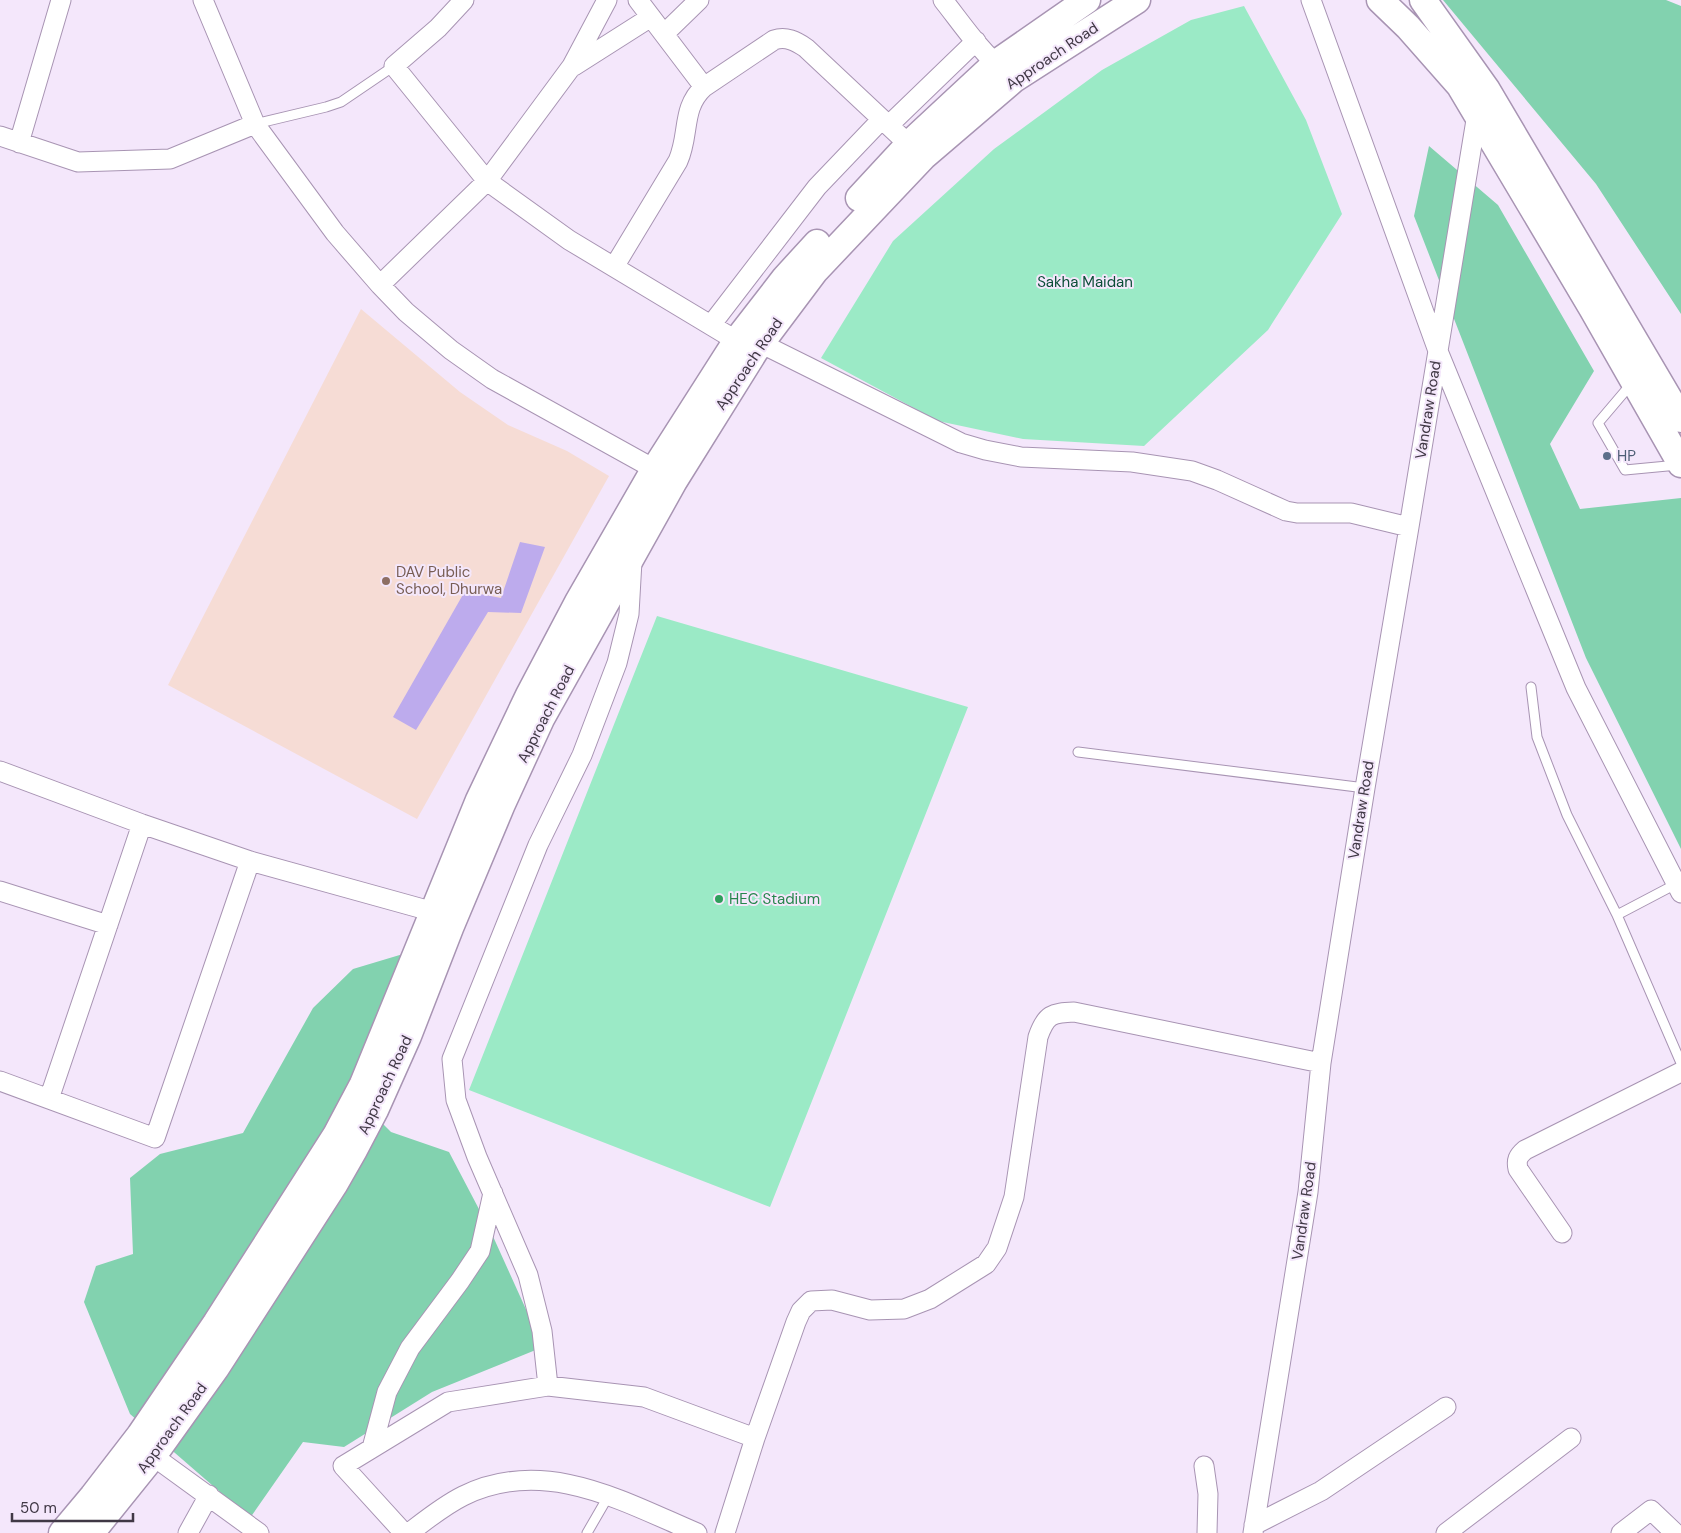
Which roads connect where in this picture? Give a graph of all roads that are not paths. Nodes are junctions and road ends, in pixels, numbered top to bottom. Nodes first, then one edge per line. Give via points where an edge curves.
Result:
1 (60, 0) edge
2 (203, 0) edge
3 (464, 0) edge
4 (607, 0) edge
5 (638, 0) edge
6 (700, 0) edge
7 (943, 0) edge
8 (1087, 0) edge
9 (1137, 0) edge
10 (1311, 0) edge
11 (1380, 0) edge
12 (1423, 0) edge
13 (651, 17) junction
14 (664, 34) junction
15 (976, 41) junction
16 (394, 66) junction
17 (572, 66) junction
18 (1004, 71) junction
19 (704, 86) junction
20 (1487, 90) junction
21 (1477, 114) junction
22 (886, 122) junction
23 (255, 124) junction
24 (0, 136) edge
25 (19, 143) junction
26 (916, 151) junction
27 (487, 181) junction
28 (614, 267) junction
29 (380, 285) junction
30 (711, 325) junction
31 (751, 345) junction
32 (1438, 350) junction
33 (1634, 381) junction
34 (1681, 420) edge
35 (1681, 464) edge
36 (664, 475) junction
37 (1409, 527) junction
38 (632, 557) junction
39 (1531, 687) dead end
40 (1078, 752) dead end
41 (0, 771) edge
42 (1365, 788) junction
43 (142, 824) junction
44 (250, 861) junction
45 (1679, 889) edge
46 (1, 894) edge
47 (434, 912) junction
48 (1617, 914) junction
49 (108, 925) junction
50 (1321, 1063) junction
51 (1681, 1063) edge
52 (1681, 1072) edge
53 (0, 1081) edge
54 (49, 1099) junction
55 (493, 1193) junction
56 (1562, 1233) dead end
57 (548, 1386) junction
58 (1446, 1407) dead end
59 (755, 1438) junction
60 (1571, 1438) dead end
61 (372, 1448) junction
62 (153, 1456) junction
63 (1204, 1466) dead end
64 (209, 1495) junction
65 (609, 1495) junction
66 (1254, 1529) edge
67 (62, 1533) edge
68 (91, 1533) edge
69 (188, 1533) edge
70 (259, 1533) edge
71 (404, 1533) edge
72 (409, 1533) edge
73 (587, 1533) edge
74 (697, 1533) edge
75 (725, 1533) edge
76 (1208, 1533) edge
77 (1446, 1533) edge
78 (1622, 1533) edge
79 (1674, 1533) edge

1 - 25 street
2 - 23 street
3 - 16 street via 438,28
4 - 17 street
5 - 13 street
6 - 14 street
7 - 15 street
8 - 18 street, Approach Road
9 - 18 street, Approach Road
10 - 32 street
11 - 21 street via 1460,86
12 - 20 street
13 - 14 street
13 - 17 street
14 - 19 street
15 - 18 street
15 - 22 street
16 - 23 lane via 341,102
16 - 27 street
17 - 27 street
18 - 26 street, Approach Road
19 - 22 street via 768,43 779,39 792,40 806,48
19 - 28 street via 692,102 678,161
20 - 21 street, Vandraw Road
20 - 34 street
21 - 32 street, Vandraw Road
21 - 33 street
22 - 26 street
22 - 30 street via 817,187
23 - 25 street via 170,159 78,162
23 - 29 street via 335,233
24 - 25 street
26 - 31 street, Approach Road
27 - 28 street via 569,240
27 - 29 street
28 - 30 street
29 - 36 street via 451,350 492,379
30 - 31 street
31 - 36 street, Approach Road
31 - 37 street via 960,443 984,450 1022,457 1132,462 1192,471 1286,511 1351,513
32 - 37 street, Vandraw Road
32 - 45 street via 1576,688
33 - 35 street
33 - 35 lane via 1598,423 1625,470
36 - 38 street, Approach Road
36 - 47 street, Approach Road via 578,602 529,695 479,800
37 - 42 street, Vandraw Road
38 - 55 street via 629,614 617,663 582,755 538,845 452,1059 456,1100
38 - 62 street, Approach Road via 537,728 450,928 408,1036 354,1150 216,1368
39 - 48 lane via 1536,737 1567,815
40 - 42 lane
41 - 43 street
42 - 50 street, Vandraw Road
43 - 44 street
43 - 49 street
44 - 47 street
44 - 54 street via 155,1138
45 - 48 lane
46 - 49 street
47 - 67 street, Approach Road via 363,1084 336,1135 140,1435
48 - 51 lane
49 - 54 street
50 - 59 street via 1074,1012 1047,1017 1038,1037 1014,1197 997,1248 986,1264 930,1299 904,1309 870,1310 832,1300 812,1301 806,1305 796,1322
50 - 66 street, Vandraw Road via 1308,1192
52 - 56 street via 1525,1150 1519,1156 1518,1169
53 - 54 street
55 - 57 street via 528,1275 542,1331
55 - 61 street via 480,1251 410,1348 387,1392
57 - 59 street via 644,1397
57 - 61 street via 448,1402
58 - 66 street via 1321,1491
59 - 75 street
60 - 77 street
61 - 71 street via 344,1466
62 - 64 street
62 - 68 street, Approach Road
63 - 76 street
64 - 69 street
64 - 70 street
65 - 72 street via 548,1480 508,1481 462,1497
65 - 73 lane
65 - 74 street
78 - 79 street via 1651,1510

